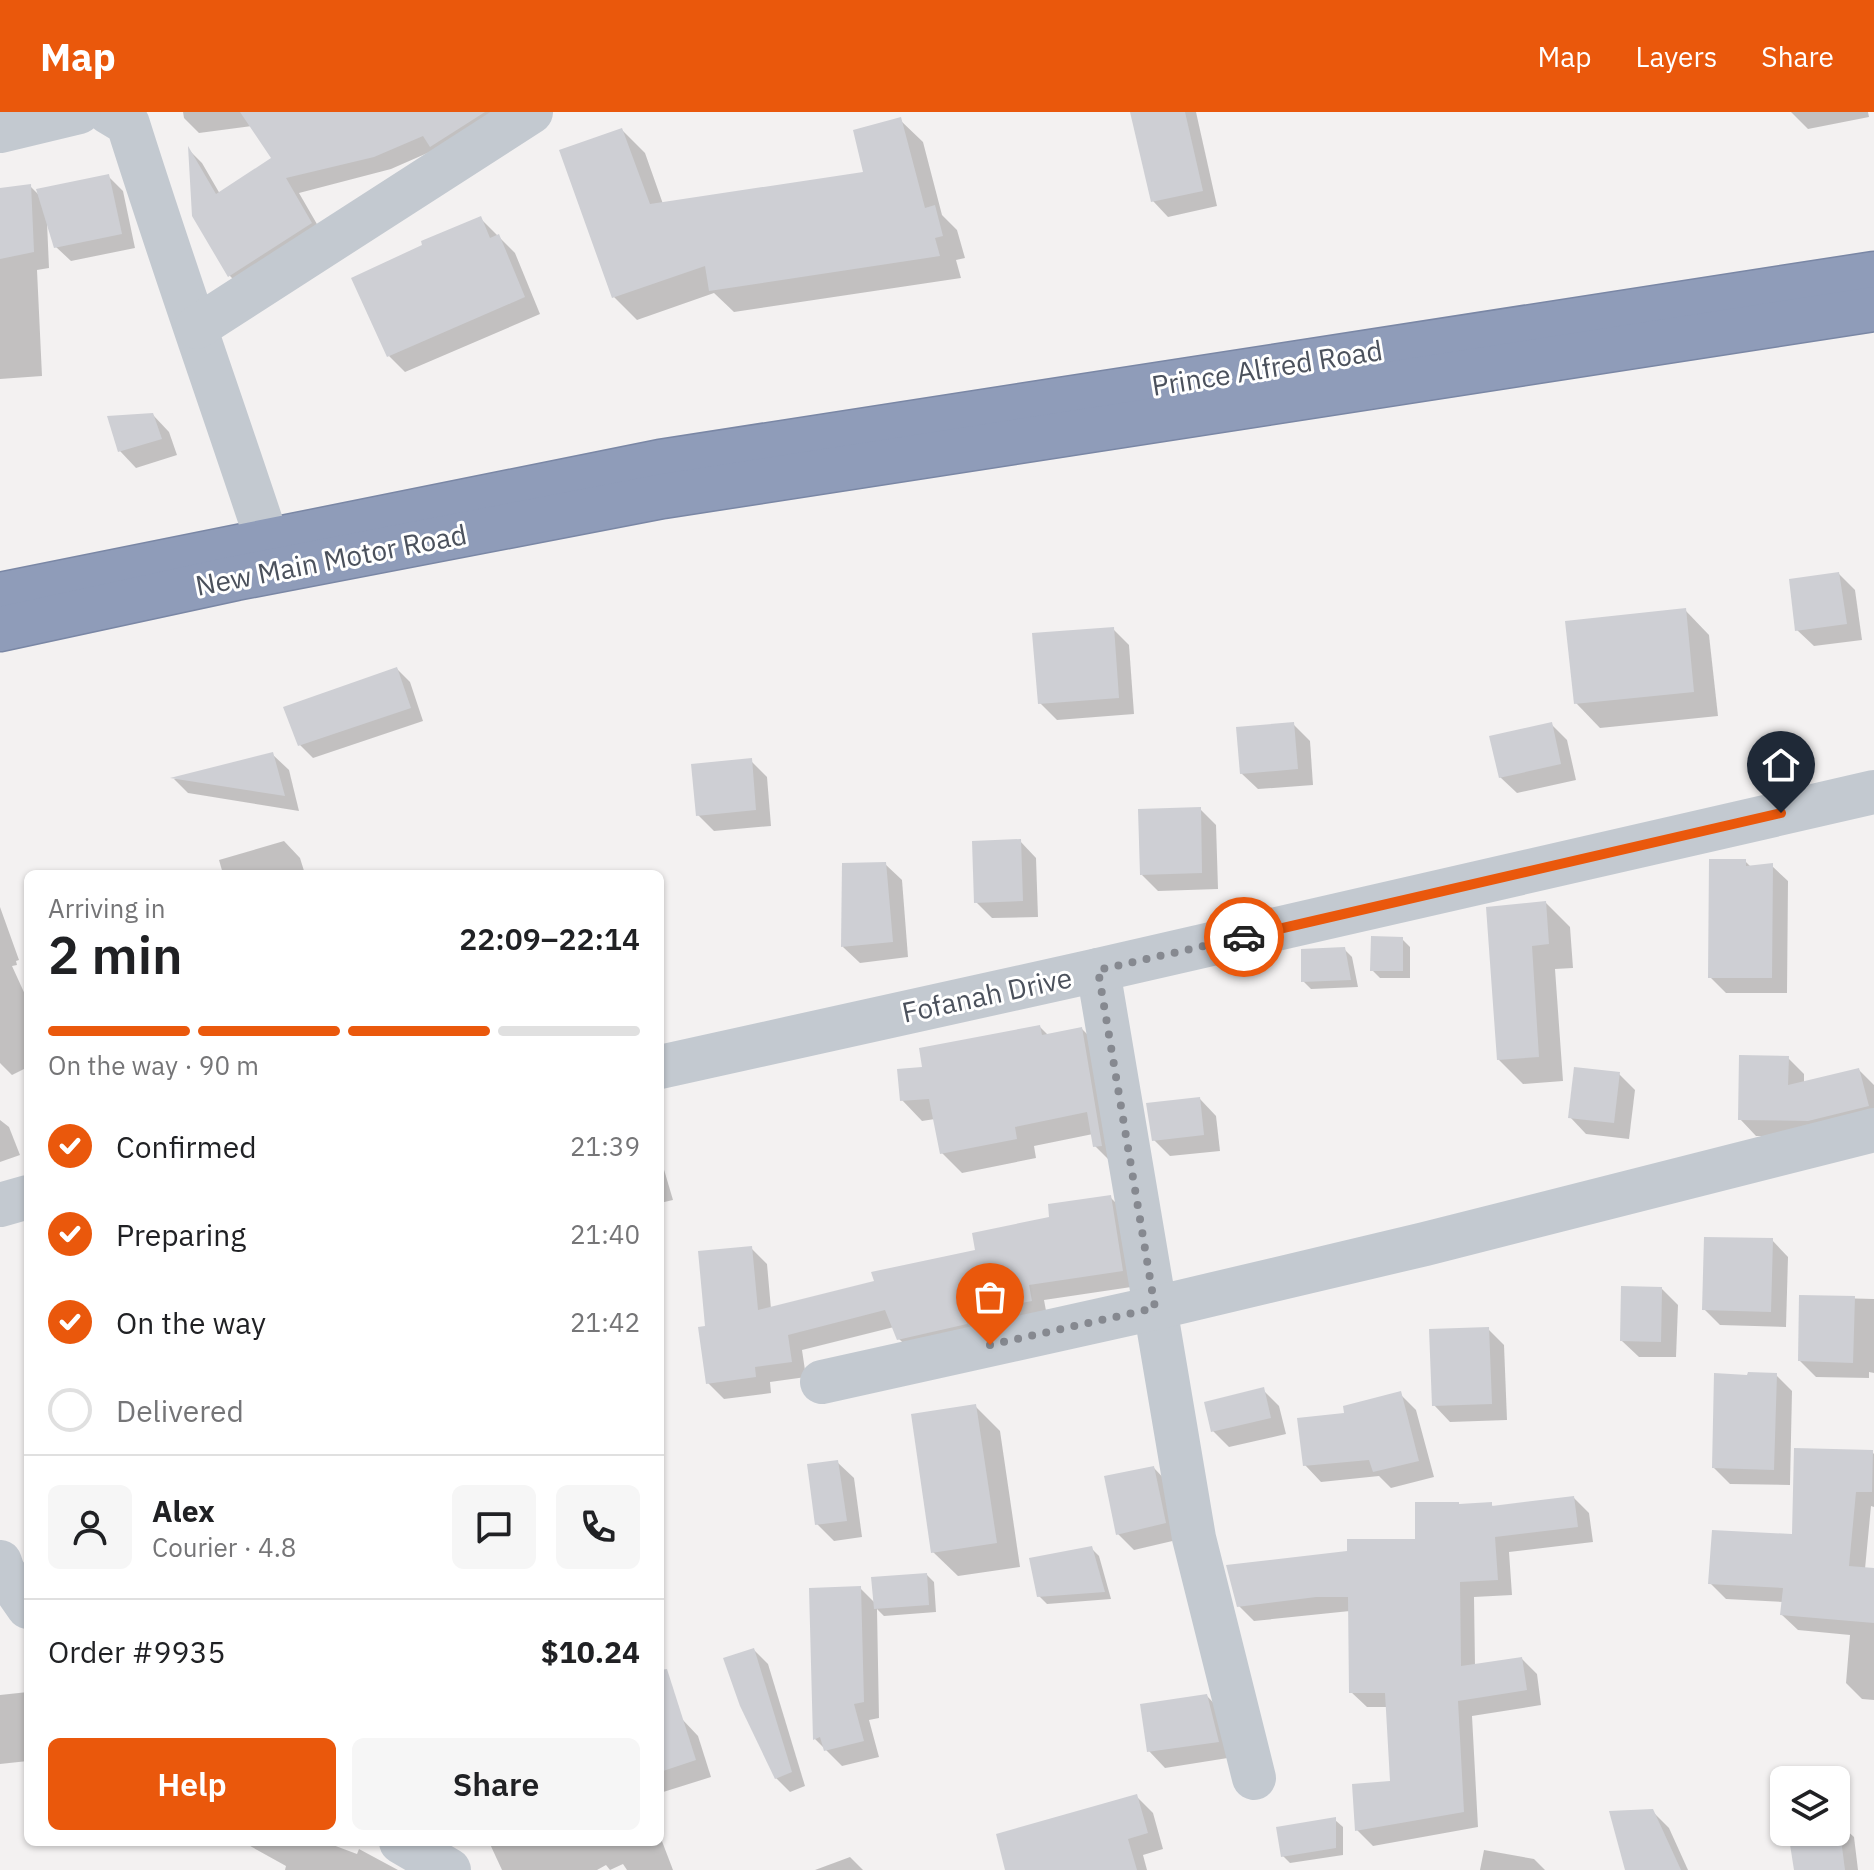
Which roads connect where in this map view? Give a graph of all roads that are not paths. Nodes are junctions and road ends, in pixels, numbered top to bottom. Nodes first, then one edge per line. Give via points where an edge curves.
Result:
1 (79, 112) edge
2 (108, 112) edge
3 (531, 112) edge
4 (0, 131) edge
5 (1874, 274) edge
6 (1874, 309) edge
7 (197, 327) junction
8 (662, 479) junction
9 (267, 540) junction
10 (0, 595) edge
11 (0, 629) edge
12 (1874, 792) edge
13 (1098, 970) junction
14 (664, 1066) edge
15 (1874, 1130) edge
16 (24, 1198) edge
17 (0, 1205) edge
18 (1155, 1308) junction
19 (822, 1382) dead end
20 (0, 1562) edge
21 (24, 1601) edge
22 (1254, 1778) dead end
23 (408, 1846) edge
24 (449, 1870) edge

1 - 4 street
2 - 7 street via 128,124 174,272
3 - 7 street
5 - 8 highway, Prince Alfred Road
6 - 8 highway, Prince Alfred Road
7 - 9 street
8 - 9 highway, New Main Motor Road
8 - 11 highway, New Main Motor Road
9 - 10 highway, New Main Motor Road
12 - 13 street, Fofanah Drive
13 - 14 street, Fofanah Drive
13 - 18 street
15 - 18 street
16 - 17 street
18 - 19 street
18 - 22 street via 1194,1538
20 - 21 street
23 - 24 street

